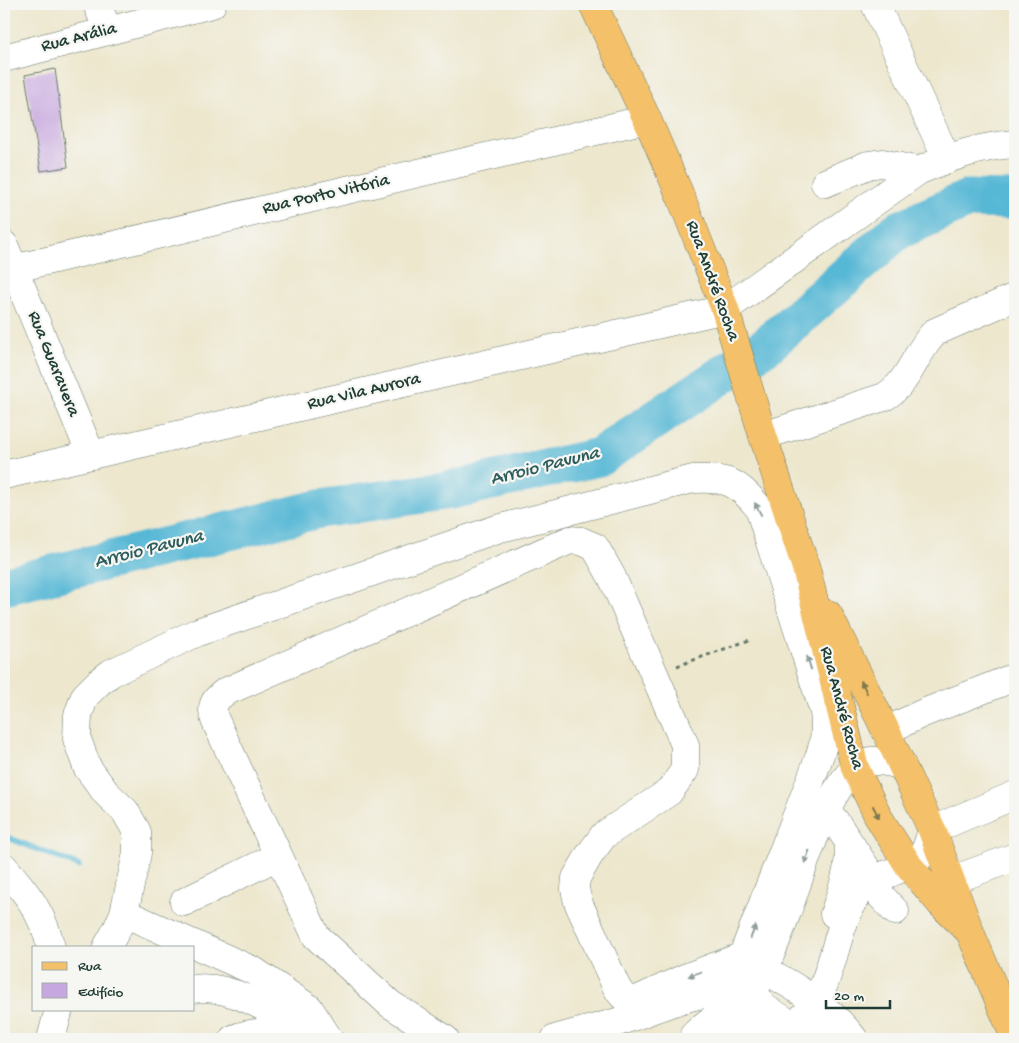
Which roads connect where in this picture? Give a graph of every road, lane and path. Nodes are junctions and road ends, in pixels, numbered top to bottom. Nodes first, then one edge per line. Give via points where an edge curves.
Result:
1 (97, 4) edge
2 (212, 4) edge
3 (593, 4) edge
4 (875, 4) edge
5 (108, 31) junction
6 (4, 58) edge
7 (647, 119) junction
8 (1015, 144) edge
9 (946, 158) junction
10 (918, 171) junction
11 (825, 183) dead end
12 (7, 261) edge
13 (1015, 297) edge
14 (726, 314) junction
15 (763, 436) junction
16 (91, 455) junction
17 (4, 476) edge
18 (806, 568) junction
19 (752, 639) dead end
20 (655, 674) junction
21 (1015, 677) edge
22 (886, 731) junction
23 (902, 765) junction
24 (855, 768) junction
25 (810, 780) junction
26 (1015, 795) edge
27 (831, 802) junction
28 (932, 830) junction
29 (849, 845) junction
30 (278, 856) junction
31 (1015, 856) edge
32 (909, 866) junction
33 (4, 867) edge
34 (950, 882) junction
35 (883, 901) junction
36 (184, 902) dead end
37 (124, 913) junction
38 (970, 932) junction
39 (51, 946) edge
40 (108, 946) edge
41 (754, 965) junction
42 (616, 986) junction
43 (793, 986) junction
44 (195, 989) edge
45 (739, 997) junction
46 (816, 1002) junction
47 (59, 1010) edge
48 (616, 1023) junction
49 (793, 1026) junction
50 (318, 1037) edge
51 (689, 1037) edge
52 (1015, 1038) edge
53 (51, 1039) edge
54 (233, 1039) edge
55 (444, 1039) edge
56 (555, 1039) edge
57 (822, 1039) edge
58 (854, 1039) edge

1 - 5 street
2 - 5 street, Rua Arália
3 - 7 main road, Rua André Rocha
4 - 9 street
5 - 6 street, Rua Arália
7 - 12 street, Rua Porto Vitória
7 - 14 main road, Rua André Rocha
8 - 9 street via 976,149
9 - 10 street
10 - 11 street via 882,163
10 - 14 street
12 - 16 street, Rua Guaravera
13 - 15 street via 935,332 904,379 884,397
14 - 15 main road, Rua André Rocha
14 - 16 street, Rua Vila Aurora
15 - 18 main road, Rua André Rocha
16 - 17 street, Rua Vila Aurora
22 -> 18 main road, Rua André Rocha
18 - 24 main road, Rua André Rocha
19 - 20 path
20 - 30 street via 595,547 570,540 225,692 213,703 212,710
20 - 42 street via 685,745 685,770 669,792 604,835 576,878 578,902
21 - 22 street
22 - 23 main road, Rua André Rocha
23 - 24 street via 874,761
23 - 28 main road, Rua André Rocha
24 - 27 street via 845,777
24 -> 32 main road, Rua André Rocha via 879,818
25 - 27 street
25 -> 37 street via 826,731 824,712 759,508 745,490 731,483 714,478 693,479 497,529 198,632 111,673 84,696 78,715 77,739 87,767 106,793 125,811 136,832 136,853
41 -> 25 street
26 - 28 street
27 - 29 street via 835,821
27 -> 41 street
28 - 32 street via 926,849
28 - 34 main road, Rua André Rocha
29 - 35 street
29 - 43 street via 846,879 815,967
30 - 36 street
30 - 55 street via 316,936 390,1004
31 - 34 street
32 - 35 street
32 - 38 main road, Rua André Rocha
33 - 39 street via 26,892 46,926
34 - 38 main road, Rua André Rocha
35 - 46 street via 866,885 860,891
37 - 40 street
37 - 50 street via 254,971 308,1008
38 - 52 main road, Rua André Rocha
41 -> 42 street via 735,959 633,1001
41 - 43 street
41 - 45 street
42 - 48 street
43 - 45 street via 774,995
43 - 46 street
44 - 50 street via 205,987 237,995
45 - 48 street via 694,996
45 - 49 street via 758,1004
45 - 51 street
46 - 49 street via 804,1019
46 - 58 street
47 - 53 street
48 - 56 street
49 - 51 street via 734,1023
49 - 57 street
50 - 54 street via 276,1032

